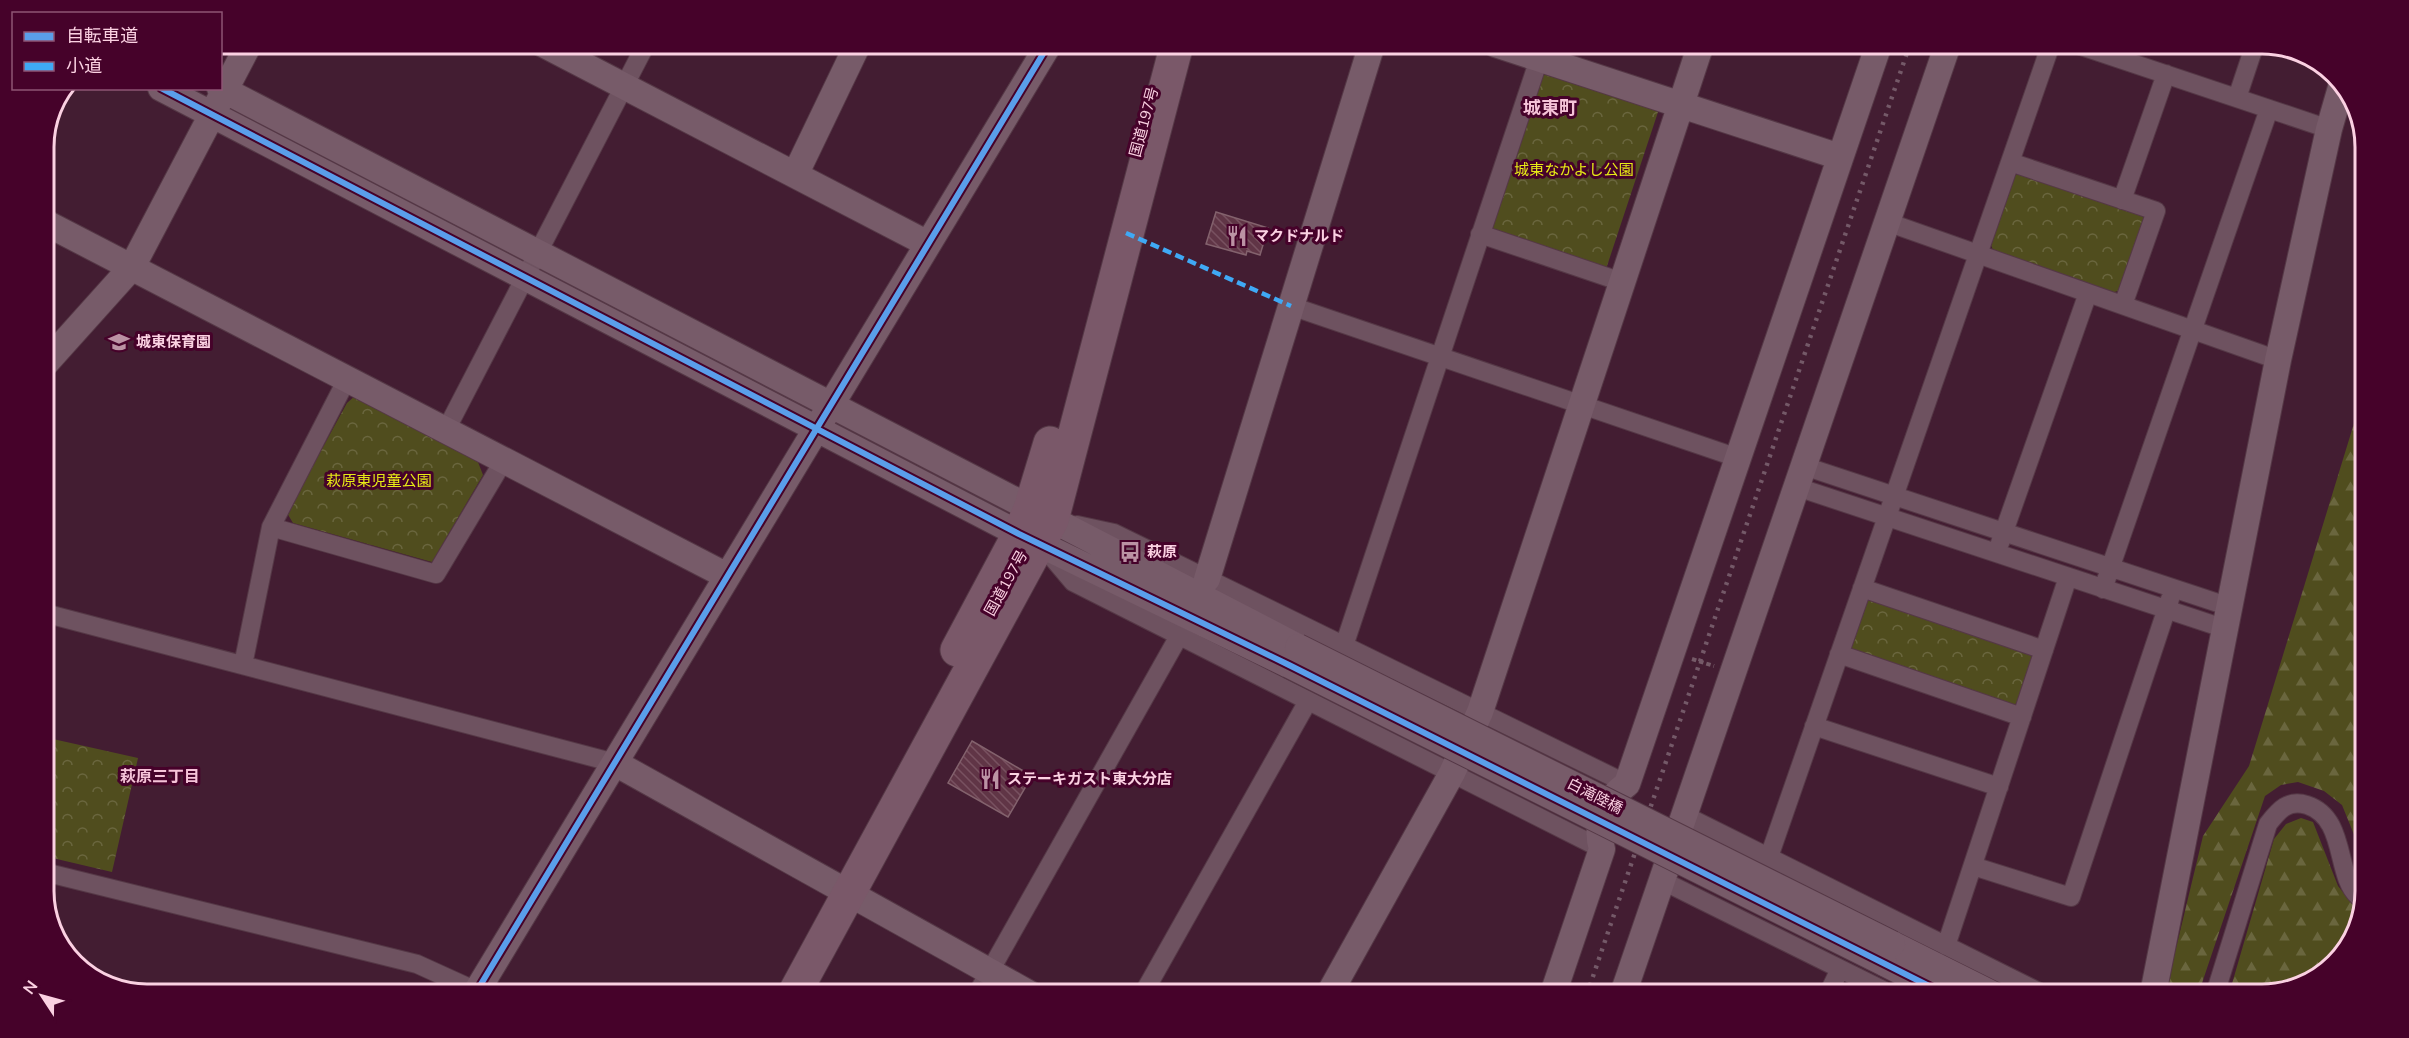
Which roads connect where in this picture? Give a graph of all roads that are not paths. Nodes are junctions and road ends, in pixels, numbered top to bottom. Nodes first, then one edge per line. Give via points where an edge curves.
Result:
1 (243, 54) edge
2 (562, 54) edge
3 (641, 54) edge
4 (853, 54) edge
5 (1043, 54) edge
6 (1153, 54) edge
7 (1174, 54) edge
8 (1369, 54) edge
9 (1540, 54) edge
10 (1549, 54) edge
11 (1698, 54) edge
12 (1876, 54) edge
13 (1945, 54) edge
14 (2048, 54) edge
15 (2105, 54) edge
16 (2252, 54) edge
17 (2166, 74) junction
18 (624, 86) junction
19 (223, 89) edge
20 (165, 90) edge
21 (2339, 95) edge
22 (2237, 98) junction
23 (1681, 105) junction
24 (2269, 109) junction
25 (212, 115) junction
26 (2329, 129) junction
27 (1840, 157) junction
28 (2010, 162) junction
29 (795, 175) junction
30 (2122, 200) junction
31 (1887, 222) junction
32 (54, 227) edge
33 (1480, 234) junction
34 (928, 244) junction
35 (538, 252) junction
36 (1978, 254) junction
37 (132, 267) junction
38 (525, 278) junction
39 (1622, 282) junction
40 (2088, 292) junction
41 (2123, 305) junction
42 (1291, 306) junction
43 (2193, 330) junction
44 (54, 353) edge
45 (1440, 356) junction
46 (2278, 360) junction
47 (347, 379) junction
48 (1582, 404) junction
49 (831, 405) junction
50 (446, 430) junction
51 (816, 430) junction
52 (1738, 458) junction
53 (504, 460) junction
54 (1801, 476) junction
55 (1894, 496) junction
56 (1887, 516) junction
57 (271, 527) junction
58 (1036, 527) junction
59 (2004, 532) junction
60 (1997, 553) junction
61 (2110, 568) junction
62 (727, 576) junction
63 (2068, 577) junction
64 (1207, 579) junction
65 (1862, 588) junction
66 (2173, 588) junction
67 (2103, 589) junction
68 (2166, 609) junction
69 (54, 616) edge
70 (2228, 618) junction
71 (1179, 636) junction
72 (1344, 646) junction
73 (2044, 651) junction
74 (1839, 654) junction
75 (243, 665) junction
76 (1308, 701) junction
77 (1480, 712) junction
78 (2022, 717) junction
79 (1814, 726) junction
80 (615, 763) junction
81 (1452, 773) junction
82 (1627, 784) junction
83 (1999, 787) junction
84 (1686, 816) junction
85 (1602, 849) junction
86 (1768, 857) junction
87 (1972, 866) junction
88 (54, 874) edge
89 (1663, 881) junction
90 (2355, 886) edge
91 (841, 889) junction
92 (1946, 946) junction
93 (1888, 953) junction
94 (1840, 969) junction
95 (990, 972) junction
96 (459, 984) edge
97 (483, 984) edge
98 (778, 984) edge
99 (798, 984) edge
100 (983, 984) edge
101 (1012, 984) edge
102 (1149, 984) edge
103 (1335, 984) edge
104 (1556, 984) edge
105 (1627, 984) edge
106 (1833, 984) edge
107 (1871, 984) edge
108 (1931, 984) edge
109 (1967, 984) edge
110 (2023, 984) edge
111 (2155, 984) edge
112 (2218, 984) edge

1 - 19 street
2 - 18 street
3 - 18 street
4 - 29 street
5 - 34 street
6 - 58 highway, 国道197号
7 - 58 highway, 国道197号
8 - 42 street
9 - 33 street
10 - 23 street
11 - 23 street
12 - 27 street
13 - 31 street
14 - 28 street
15 - 17 street
16 - 22 street
17 - 22 street
17 - 30 street
18 - 29 street
18 - 35 street
19 - 25 street
19 - 35 street
20 - 25 street
21 - 26 street
22 - 24 street
23 - 27 street
23 - 39 street
24 - 26 street
24 - 43 street
25 - 37 street
25 - 38 street
26 - 46 street
27 - 52 street
28 - 30 street
28 - 36 street
29 - 34 street
30 - 41 street via 2156,211
31 - 36 street
31 - 54 street
32 - 37 street
33 - 39 street
33 - 45 street
34 - 49 street
35 - 38 street
35 - 49 street
36 - 40 street
36 - 55 street
37 - 44 street
37 - 47 street
38 - 50 street
38 - 51 street
39 - 48 street
40 - 41 street
40 - 59 street
41 - 43 street
42 - 45 street
42 - 64 street
43 - 46 street
43 - 61 street
45 - 48 street
45 - 72 street
46 - 70 street
47 - 50 street
47 - 57 street
48 - 52 street
48 - 77 street
49 - 51 street
49 - 58 street
50 - 53 street
51 - 58 street
51 - 62 street
52 - 82 street
53 - 57 street via 436,574
53 - 62 street
54 - 55 street
54 - 56 street
54 - 84 street
55 - 56 street
55 - 59 street
56 - 60 street
56 - 65 street
57 - 75 street
58 - 64 street via 1114,533
58 - 71 street via 1073,582
58 - 91 highway, 国道197号
58 - 93 street, 白滝陸橋, bridge
59 - 60 street
59 - 61 street
60 - 63 street
61 - 66 street
61 - 67 street
62 - 80 street
63 - 67 street
63 - 73 street
64 - 72 street
65 - 73 street
65 - 74 street
66 - 68 street
66 - 70 street
67 - 68 street
68 - 70 street
68 - 87 street via 2071,897
69 - 75 street
70 - 111 street
71 - 76 street
71 - 95 street
72 - 77 street
73 - 78 street
74 - 78 street
74 - 79 street
75 - 80 street
76 - 81 street
76 - 102 street
77 - 81 street
77 - 82 street
78 - 83 street
79 - 83 street
79 - 86 street
80 - 91 street
80 - 97 street
81 - 85 street
81 - 103 street
82 - 85 street via 1612,795 1597,832
83 - 87 street
84 - 86 street
84 - 89 street
85 - 104 street
86 - 92 street
87 - 92 street
88 - 96 street via 417,964
89 - 94 street
89 - 105 street
90 - 112 street via 2326,818 2314,808 2298,803 2283,807 2268,824
91 - 95 street
91 - 98 highway, 国道197号
91 - 99 highway, 国道197号
92 - 110 street
93 - 108 street
93 - 109 street
94 - 106 street
94 - 107 street
95 - 100 street
95 - 101 street

